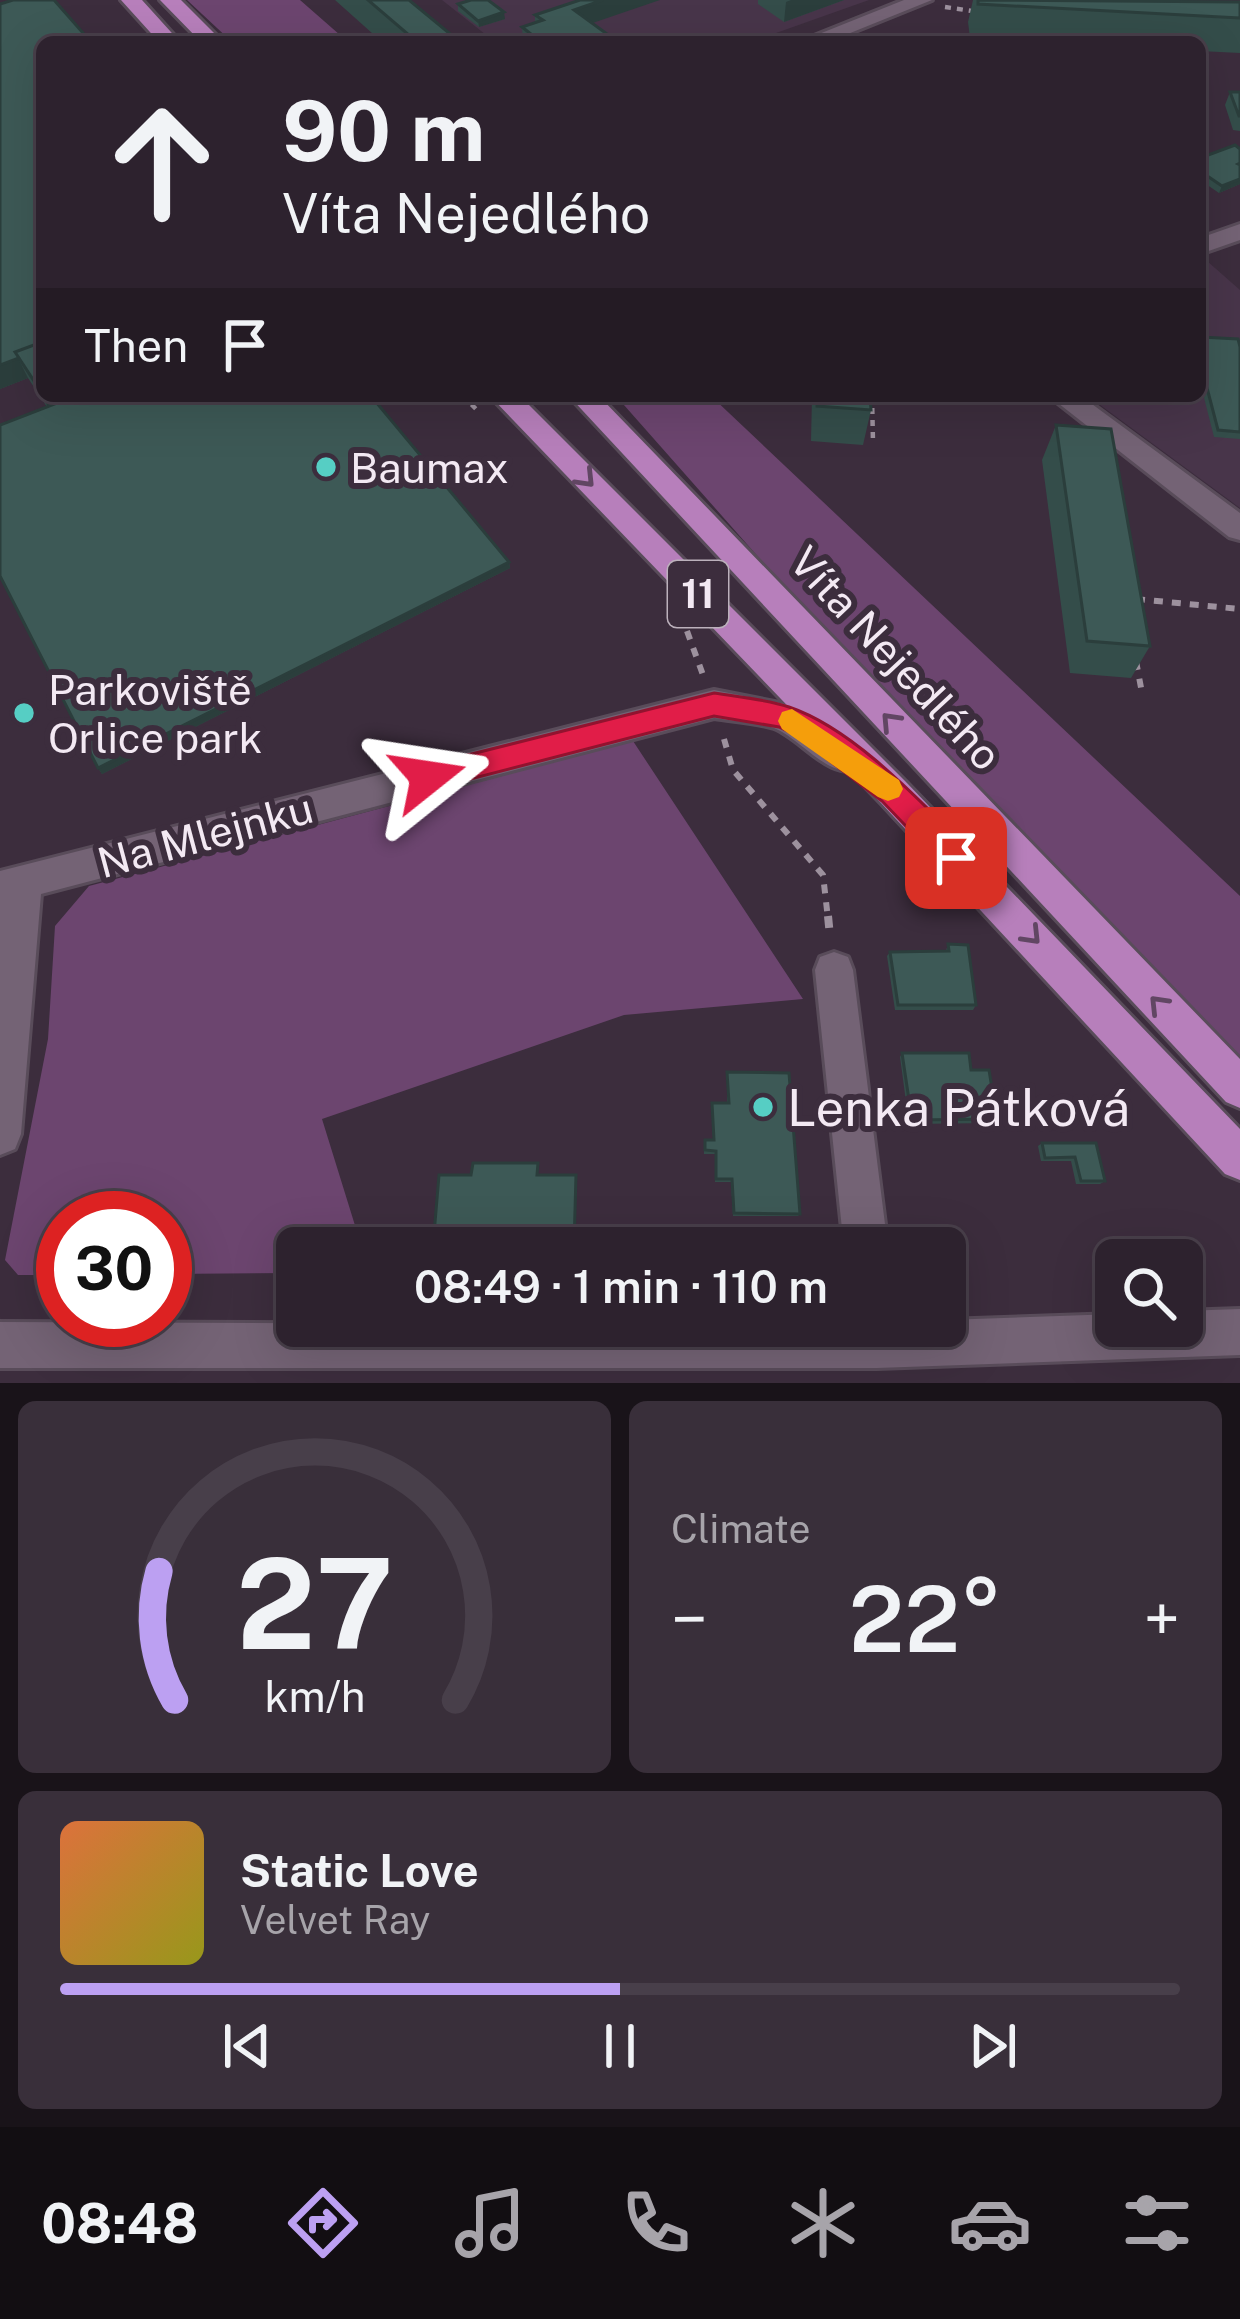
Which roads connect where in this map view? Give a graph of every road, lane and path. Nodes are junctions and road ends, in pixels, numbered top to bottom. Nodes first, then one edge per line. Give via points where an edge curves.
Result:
1 (131, 0) edge
2 (170, 0) edge
3 (931, 2) edge
4 (981, 12) dead end
5 (164, 36) edge
6 (207, 36) edge
7 (827, 36) edge
8 (1240, 231) edge
9 (1206, 245) edge
10 (589, 402) edge
11 (872, 402) edge
12 (1059, 402) edge
13 (498, 410) edge
14 (873, 442) edge
15 (1240, 529) edge
16 (1126, 598) edge
17 (1240, 609) edge
18 (684, 622) dead end
19 (1134, 646) edge
20 (1142, 692) edge
21 (714, 704) junction
22 (892, 792) junction
23 (12, 885) edge
24 (834, 970) joint
25 (1240, 1088) edge
26 (0, 1134) edge
27 (1240, 1159) edge
28 (864, 1227) edge
29 (1240, 1332) edge
30 (966, 1334) edge
31 (276, 1342) edge
32 (0, 1345) edge

1 - 5 main road
2 - 6 main road
3 - 4 path
3 - 7 street
8 - 9 street
25 -> 10 main road, Víta Nejedlého / 11
11 - 14 path
12 - 15 street
13 -> 22 main road, 11
16 - 17 path
18 - 21 path
19 - 20 path
21 - 22 street, Na Mlejnku via 806,727
21 - 23 street, Na Mlejnku
21 - 24 path via 733,770 823,875
22 -> 27 main road, 11
23 - 26 street, Na Mlejnku
24 - 28 street
29 - 30 street
31 - 32 street

